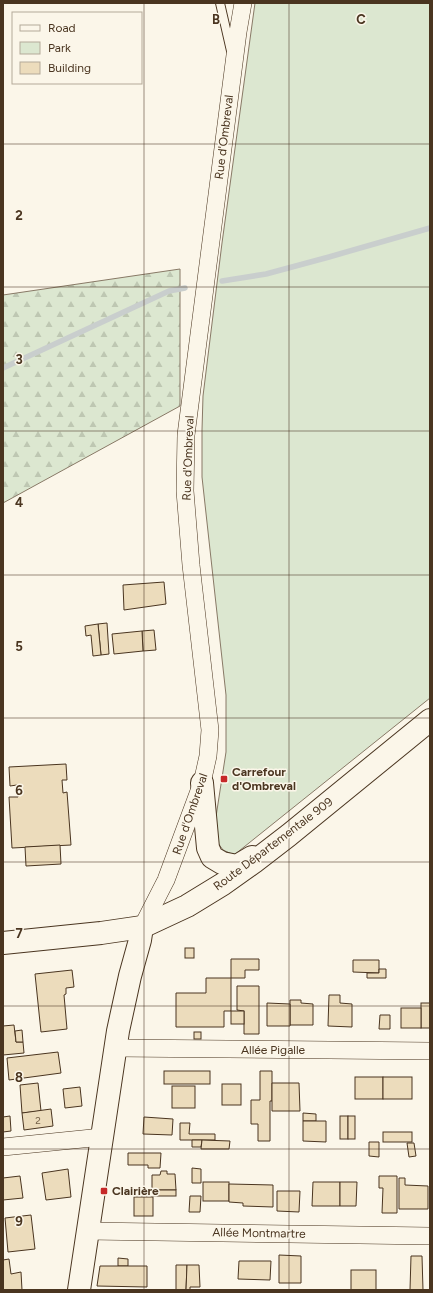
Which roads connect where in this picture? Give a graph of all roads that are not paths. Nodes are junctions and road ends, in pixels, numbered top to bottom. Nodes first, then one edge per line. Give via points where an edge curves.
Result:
1 (220, 3) edge
2 (243, 3) edge
3 (234, 63) junction
4 (430, 720) edge
5 (202, 783) junction
6 (289, 835) junction
7 (142, 927) junction
8 (3, 943) edge
9 (116, 1048) junction
10 (430, 1051) edge
11 (102, 1137) junction
12 (3, 1148) edge
13 (89, 1231) junction
14 (430, 1236) edge
15 (79, 1290) edge

1 - 3 lane
2 - 3 street, Rue d'Ombreval
3 - 5 street, Rue d'Ombreval via 186,435 185,491 210,730
4 - 6 main road, Route Départementale 909
5 - 6 main road via 208,848 212,857 222,863 237,866
5 - 7 street, Rue d'Ombreval via 166,880
6 - 7 main road, Route Départementale 909 via 223,884 187,906
7 - 8 main road, Route Départementale 909
7 - 9 main road
9 - 10 street, Allée Pigalle
9 - 11 main road
11 - 12 street
11 - 13 main road
13 - 14 street, Allée Montmartre
13 - 15 main road

